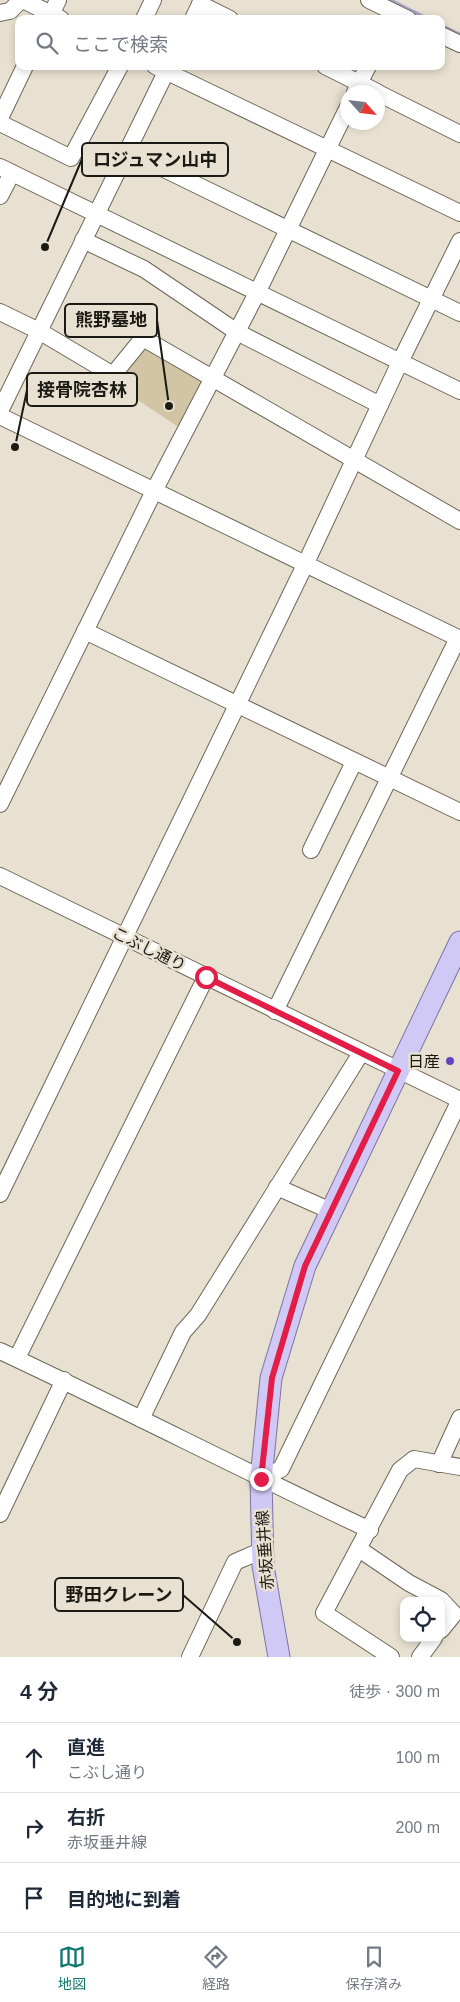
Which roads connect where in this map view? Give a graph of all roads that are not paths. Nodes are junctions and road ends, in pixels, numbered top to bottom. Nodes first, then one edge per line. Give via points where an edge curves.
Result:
1 (22, 0) edge
2 (153, 0) edge
3 (369, 0) edge
4 (201, 2) edge
5 (55, 13) edge
6 (1, 15) edge
7 (146, 15) edge
8 (194, 15) edge
9 (223, 15) edge
10 (395, 15) edge
11 (445, 37) edge
12 (460, 44) edge
13 (23, 70) edge
14 (118, 70) edge
15 (163, 70) edge
16 (168, 70) edge
17 (331, 70) edge
18 (366, 70) edge
19 (353, 85) edge
20 (358, 85) edge
21 (385, 97) edge
22 (0, 118) edge
23 (0, 124) edge
24 (340, 124) edge
25 (460, 134) edge
26 (327, 149) junction
27 (127, 151) junction
28 (6, 170) edge
29 (0, 196) edge
30 (460, 213) edge
31 (96, 214) junction
32 (288, 230) junction
33 (83, 240) junction
34 (460, 241) edge
35 (257, 293) junction
36 (431, 300) junction
37 (0, 312) edge
38 (460, 313) edge
39 (39, 331) junction
40 (236, 332) junction
41 (400, 362) junction
42 (212, 377) junction
43 (460, 390) edge
44 (380, 405) junction
45 (0, 412) edge
46 (0, 416) edge
47 (354, 460) junction
48 (154, 491) junction
49 (460, 521) edge
50 (305, 565) junction
51 (85, 631) junction
52 (459, 638) edge
53 (238, 704) junction
54 (354, 762) junction
55 (6, 777) edge
56 (389, 779) junction
57 (0, 804) edge
58 (460, 812) edge
59 (311, 850) dead end
60 (0, 876) edge
61 (124, 936) junction
62 (460, 942) edge
63 (206, 977) junction
64 (275, 1011) junction
65 (361, 1053) junction
66 (398, 1071) junction
67 (460, 1100) edge
68 (277, 1187) junction
69 (0, 1194) edge
70 (331, 1211) junction
71 (6, 1355) edge
72 (64, 1380) junction
73 (460, 1418) edge
74 (141, 1419) junction
75 (439, 1464) junction
76 (460, 1467) edge
77 (261, 1479) junction
78 (0, 1514) edge
79 (370, 1530) junction
80 (359, 1549) junction
81 (263, 1550) junction
82 (457, 1616) edge
83 (445, 1626) edge
84 (431, 1642) edge
85 (190, 1657) edge
86 (279, 1657) edge
87 (391, 1657) edge
88 (420, 1657) edge

1 - 5 street
1 - 6 street
2 - 7 street
3 - 10 street
4 - 8 street
4 - 9 street
11 - 12 street
13 - 22 street
14 - 23 street via 71,158
15 - 27 street
16 - 26 street
17 - 19 street
18 - 20 street
21 - 25 street
24 - 26 street
26 - 30 street
26 - 32 street
27 - 31 street
27 - 32 street
28 - 29 street
28 - 31 street
31 - 33 street
31 - 35 street
32 - 35 street
32 - 36 street
33 - 39 street
33 - 40 street via 144,269
34 - 36 street
35 - 40 street
35 - 41 street
36 - 38 street
36 - 41 street
37 - 39 street
39 - 42 street via 113,375 144,338
39 - 45 street
40 - 42 street
40 - 44 street
41 - 43 street
41 - 44 street
42 - 47 street
42 - 48 street
44 - 47 street
46 - 48 street
47 - 49 street
47 - 50 street
48 - 50 street
48 - 51 street
50 - 52 street
50 - 53 street
51 - 53 street
51 - 55 street
52 - 56 street
53 - 54 street
53 - 61 street
54 - 56 street
54 - 59 street
55 - 57 street
56 - 58 street
56 - 64 street
60 - 61 street, こぶし通り
61 - 63 street, こぶし通り
61 - 69 street
62 - 66 main road, 赤坂垂井線
63 - 64 street, こぶし通り
63 - 71 street
64 - 65 street, こぶし通り
65 - 66 street, こぶし通り
65 - 68 street
66 - 67 street, こぶし通り
66 - 70 main road, 赤坂垂井線
67 - 77 street via 281,1469
68 - 70 street
68 - 74 street via 198,1315 183,1332
70 - 77 main road, 赤坂垂井線 via 305,1266 272,1378
71 - 72 street
72 - 74 street
72 - 78 street
73 - 75 street
74 - 77 street
75 - 76 street
75 - 79 street via 414,1459 400,1470
77 - 79 street
77 - 81 main road, 赤坂垂井線
79 - 80 street
80 - 82 street via 441,1600
80 - 87 street via 324,1613
81 - 85 street via 235,1562
81 - 86 main road, 赤坂垂井線
82 - 83 street
84 - 88 street

